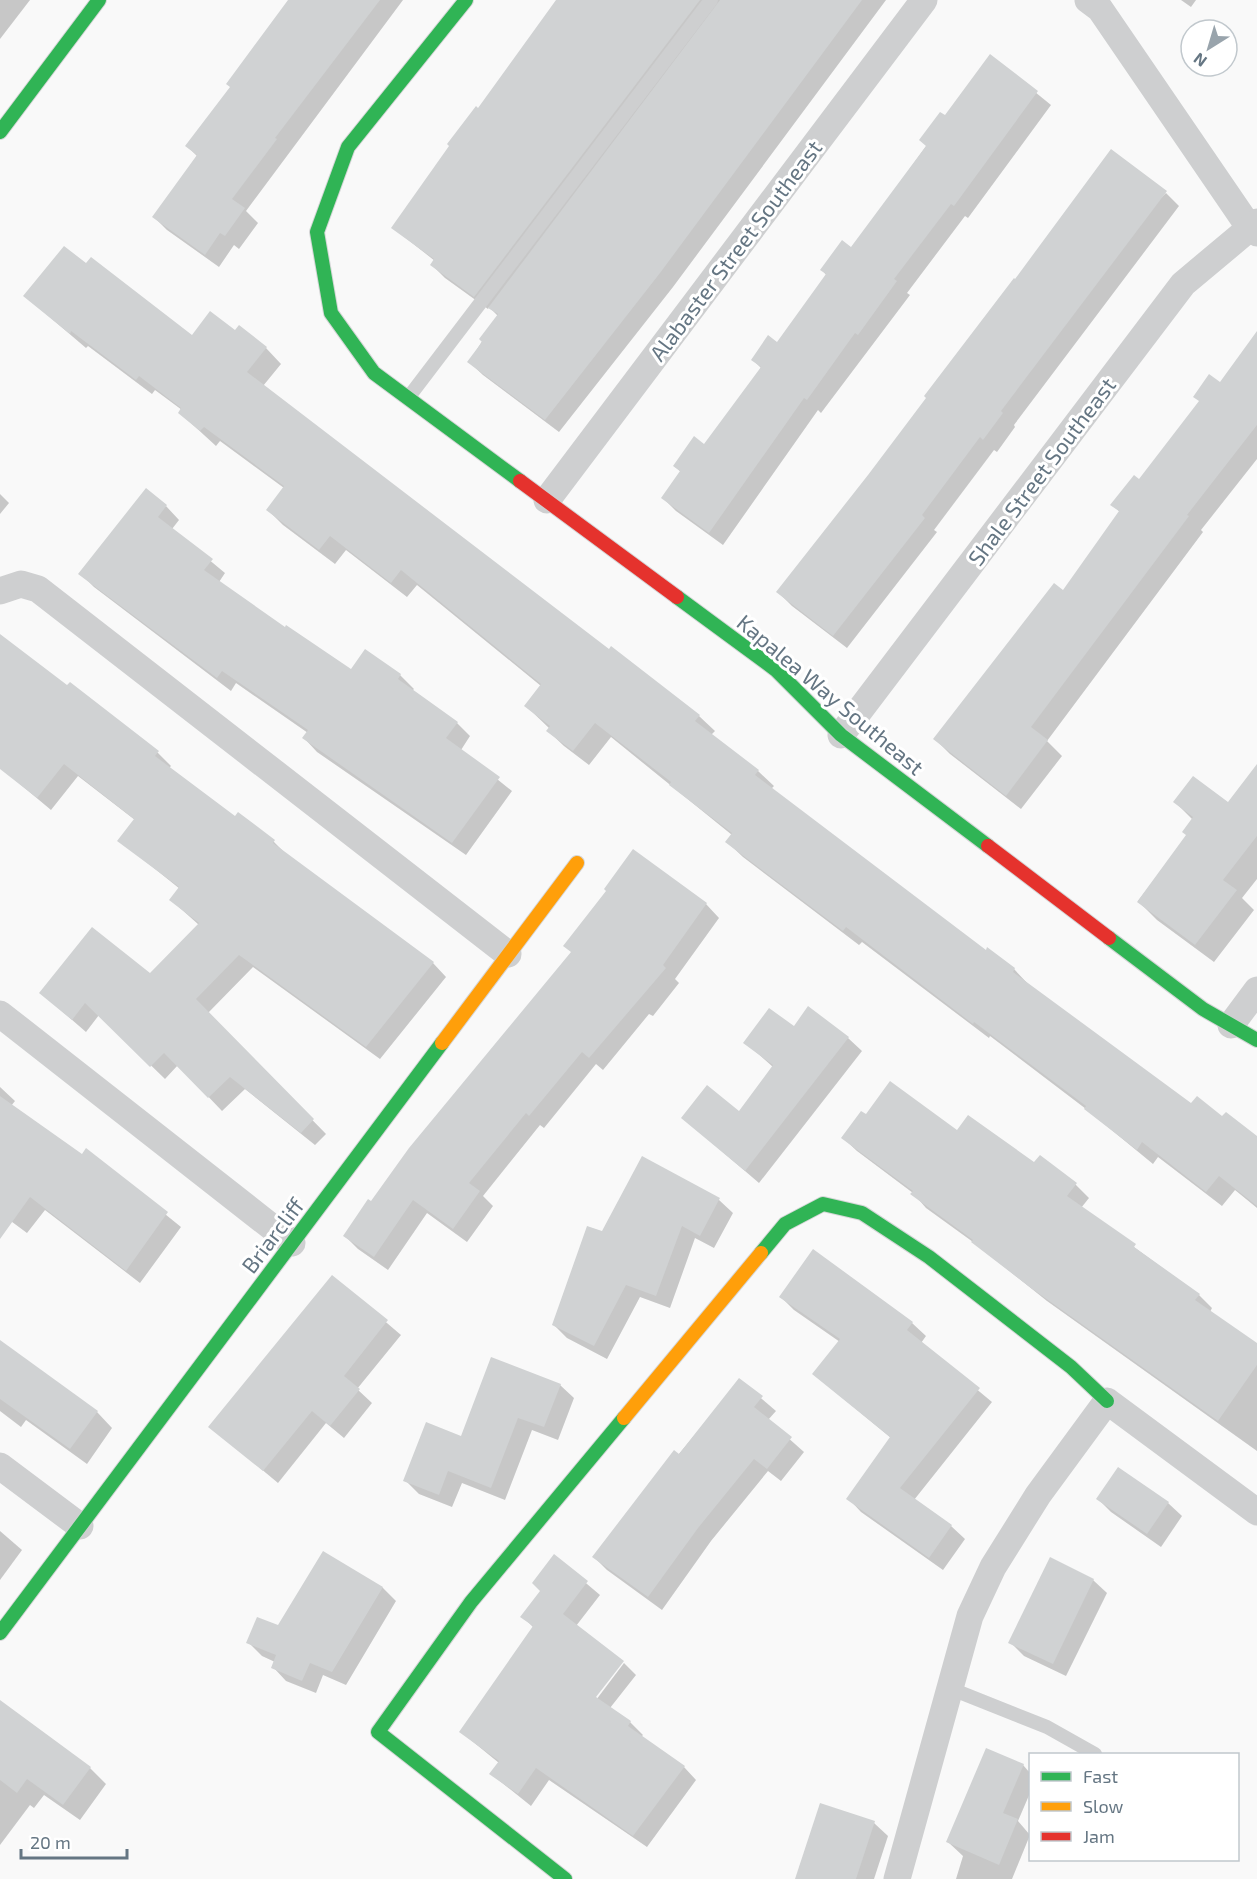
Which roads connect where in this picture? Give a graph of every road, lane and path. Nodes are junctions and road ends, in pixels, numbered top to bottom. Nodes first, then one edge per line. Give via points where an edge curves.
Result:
1 (99, 0) edge
2 (466, 0) edge
3 (711, 0) edge
4 (924, 0) edge
5 (1088, 0) edge
6 (0, 132) edge
7 (1254, 227) edge
8 (408, 398) junction
9 (547, 500) junction
10 (0, 591) edge
11 (841, 735) junction
12 (577, 862) dead end
13 (508, 954) junction
14 (1257, 990) edge
15 (0, 1014) edge
16 (1231, 1025) junction
17 (1257, 1040) edge
18 (292, 1243) junction
19 (1107, 1401) junction
20 (0, 1466) edge
21 (1257, 1512) edge
22 (80, 1526) junction
23 (0, 1633) edge
24 (949, 1688) junction
25 (1092, 1753) edge
26 (565, 1879) edge
27 (897, 1879) edge

1 - 6 street
2 - 8 street, Kapalea Way Southeast via 348,147 317,232 331,313 374,373
3 - 8 lane
4 - 9 street, Alabaster Street Southeast
5 - 7 street via 1100,9
7 - 11 street, Shale Street Southeast via 1183,284
8 - 9 street, Kapalea Way Southeast
9 - 11 street, Kapalea Way Southeast via 776,670
10 - 13 street via 21,584 38,589
11 - 16 street, Kapalea Way Southeast via 1203,1009
12 - 13 street, Briarcliff
13 - 18 street, Briarcliff
14 - 16 street
15 - 18 street
16 - 17 street, Kapalea Way Southeast
18 - 22 street, Briarcliff
19 - 21 street
19 - 24 street via 1038,1495 993,1568 970,1616
19 - 26 street via 938,1264 862,1213 823,1204 785,1224 471,1602 378,1732
20 - 22 street
22 - 23 street, Briarcliff
24 - 25 lane via 1047,1727
24 - 27 street

